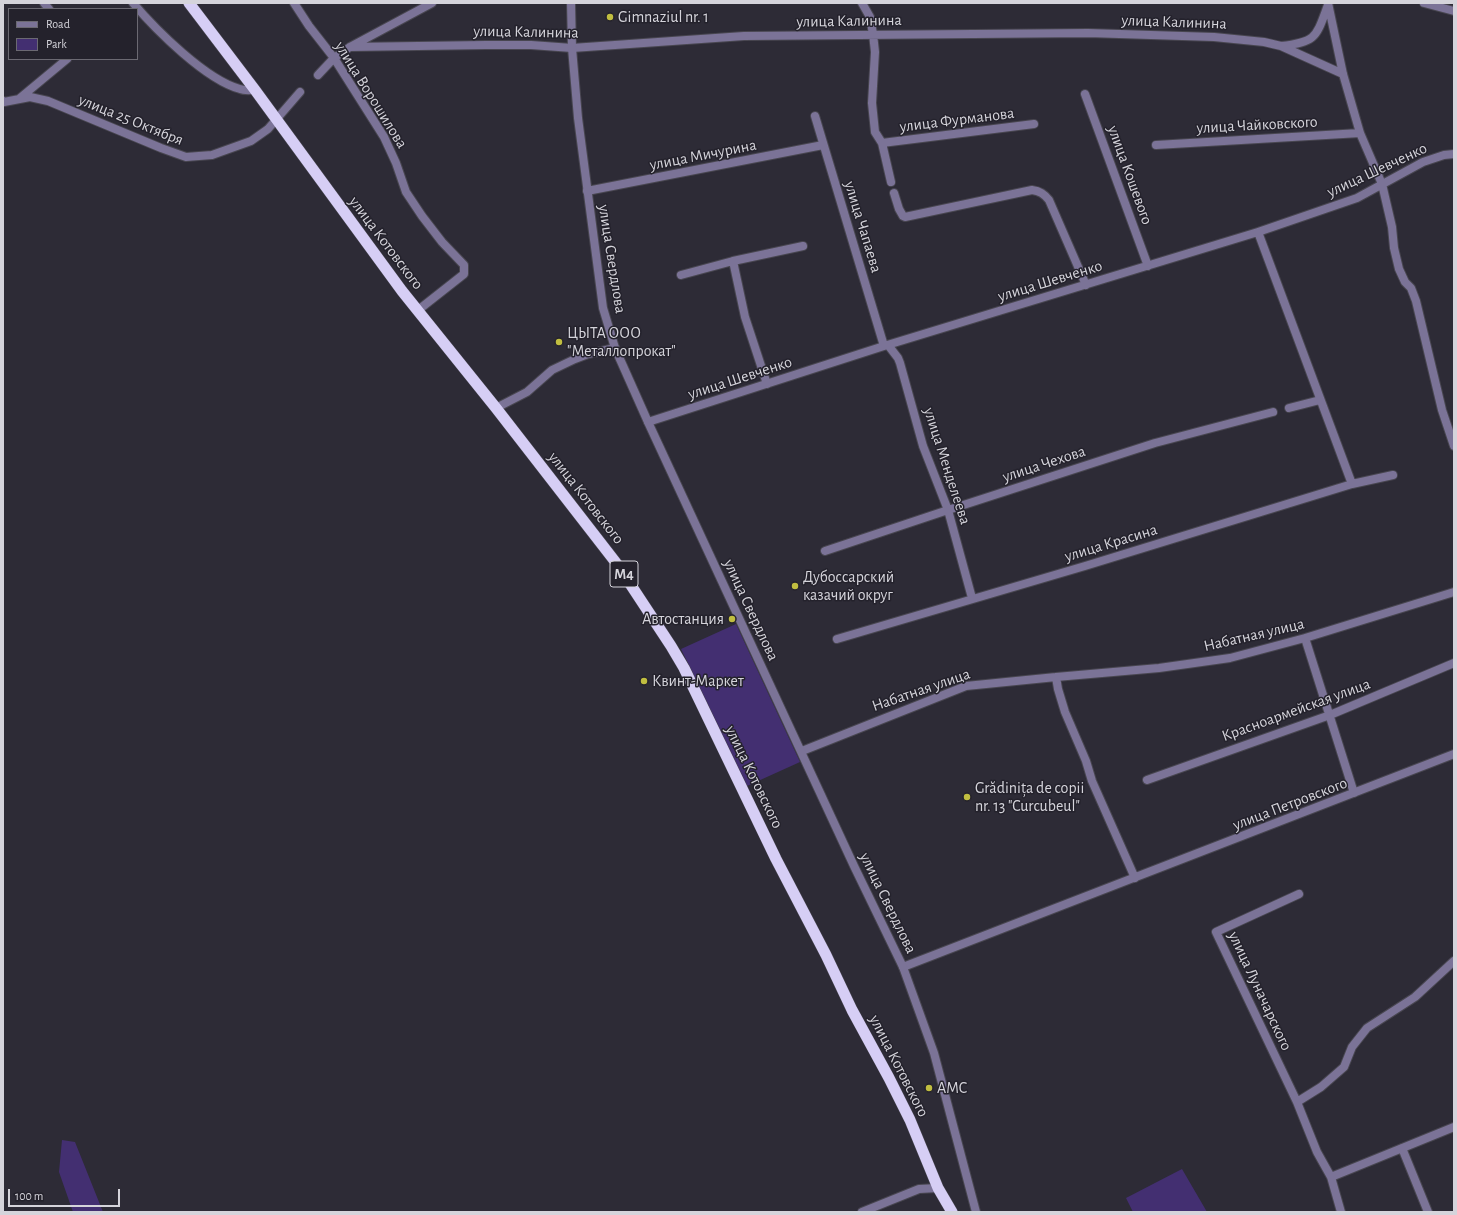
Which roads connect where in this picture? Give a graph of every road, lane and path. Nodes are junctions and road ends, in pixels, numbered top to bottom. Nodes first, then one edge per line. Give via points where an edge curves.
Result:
1 (189, 3) edge
2 (294, 3) edge
3 (432, 3) edge
4 (571, 3) edge
5 (862, 3) edge
6 (1328, 3) edge
7 (1424, 3) edge
8 (138, 8) edge
9 (1454, 11) edge
10 (873, 34) junction
11 (1281, 46) junction
12 (350, 47) junction
13 (572, 48) junction
14 (334, 58) junction
15 (66, 60) edge
16 (1343, 74) junction
17 (318, 75) dead end
18 (255, 90) junction
19 (300, 92) dead end
20 (1085, 94) dead end
21 (19, 98) junction
22 (3, 101) edge
23 (815, 116) dead end
24 (277, 120) junction
25 (1034, 124) dead end
26 (1360, 133) junction
27 (882, 143) junction
28 (823, 145) junction
29 (1156, 145) dead end
30 (1454, 154) edge
31 (891, 182) dead end
32 (1382, 184) junction
33 (587, 191) junction
34 (894, 193) dead end
35 (1258, 232) junction
36 (802, 246) dead end
37 (734, 261) junction
38 (1148, 266) junction
39 (681, 275) dead end
40 (1086, 285) junction
41 (417, 311) junction
42 (886, 345) junction
43 (615, 348) junction
44 (767, 384) junction
45 (1320, 400) junction
46 (496, 408) junction
47 (1289, 408) dead end
48 (1273, 412) dead end
49 (648, 422) junction
50 (1454, 446) edge
51 (1393, 475) dead end
52 (1352, 484) junction
53 (948, 510) junction
54 (825, 550) dead end
55 (1454, 592) edge
56 (972, 598) junction
57 (1305, 638) junction
58 (837, 639) dead end
59 (1454, 663) edge
60 (1056, 677) junction
61 (1330, 715) junction
62 (802, 751) junction
63 (1454, 754) edge
64 (1147, 780) dead end
65 (1354, 794) junction
66 (1135, 878) junction
67 (1299, 894) dead end
68 (1454, 961) edge
69 (903, 967) junction
70 (1296, 1102) junction
71 (1454, 1127) edge
72 (1402, 1148) junction
73 (1331, 1177) junction
74 (938, 1188) junction
75 (862, 1212) edge
76 (952, 1212) edge
77 (976, 1212) edge
78 (1341, 1212) edge
79 (1428, 1212) edge

1 - 18 highway, улица Котовского / M4
2 - 14 street, улица Ворошилова
3 - 12 street
4 - 13 street, улица Свердлова
5 - 10 street via 870,17
6 - 11 street via 1318,31 1310,40
6 - 16 street
7 - 9 street
8 - 18 street via 199,67 241,90
10 - 11 street, улица Калинина via 1096,33 1214,37
10 - 13 street, улица Калинина via 744,36
10 - 27 street via 875,52 872,103 875,132
11 - 16 street, улица Калинина
12 - 13 street, улица Калинина via 531,45
12 - 14 street
13 - 33 street, улица Свердлова
14 - 17 street
14 - 41 street, улица Ворошилова via 384,137 406,192 442,242 464,265 464,274
15 - 21 street
16 - 26 street
18 - 24 highway, улица Котовского / M4
19 - 24 street, улица 25 Октября
20 - 38 street, улица Кошевого
21 - 22 street, улица 25 Октября
21 - 24 street, улица 25 Октября via 30,97 48,101 186,157 212,155 252,141
23 - 28 street, улица Чапаева
24 - 41 highway, улица Котовского / M4
25 - 27 street, улица Фурманова
26 - 29 street, улица Чайковского
26 - 32 street
27 - 31 street
28 - 33 street, улица Мичурина
28 - 42 street, улица Чапаева
30 - 32 street, улица Шевченко via 1428,160
32 - 35 street, улица Шевченко via 1357,198
32 - 50 street via 1399,269 1416,301 1442,410
33 - 43 street, улица Свердлова via 603,308
34 - 40 street via 902,216 910,217 1038,190 1049,200
35 - 38 street, улица Шевченко
35 - 45 street
36 - 37 street
37 - 39 street
37 - 44 street via 745,317
38 - 40 street, улица Шевченко
40 - 42 street, улица Шевченко
41 - 46 highway, улица Котовского / M4
42 - 44 street, улица Шевченко
42 - 53 street, улица Менделеева via 900,363 924,446
43 - 46 street via 581,357 552,370 527,392
43 - 49 street, улица Свердлова
44 - 49 street, улица Шевченко
45 - 47 street
45 - 52 street
46 - 74 highway, улица Котовского / M4 via 617,564 684,668 776,859 910,1120
48 - 53 street, улица Чехова via 1155,444
49 - 62 street, улица Свердлова
51 - 52 street, улица Красина
52 - 56 street, улица Красина via 1093,564
53 - 54 street, улица Чехова
53 - 56 street, улица Менделеева
55 - 57 street, Набатная улица
56 - 58 street, улица Красина
57 - 60 street, Набатная улица via 1230,658 1159,668
57 - 61 street
59 - 61 street, Красноармейская улица
60 - 62 street, Набатная улица via 966,686
60 - 66 street via 1065,712 1092,781
61 - 64 street, Красноармейская улица
61 - 65 street
62 - 69 street, улица Свердлова
63 - 65 street, улица Петровского
65 - 66 street, улица Петровского
66 - 69 street, улица Петровского
67 - 70 street, улица Луначарского via 1216,932
68 - 70 street via 1415,997 1367,1028 1352,1047 1344,1067 1321,1087
69 - 77 street, улица Свердлова via 934,1053
70 - 73 street, улица Луначарского via 1317,1152
71 - 72 street
72 - 73 street
72 - 79 street
73 - 78 street, улица Луначарского
74 - 75 street via 919,1189
74 - 76 highway, улица Котовского / M4

